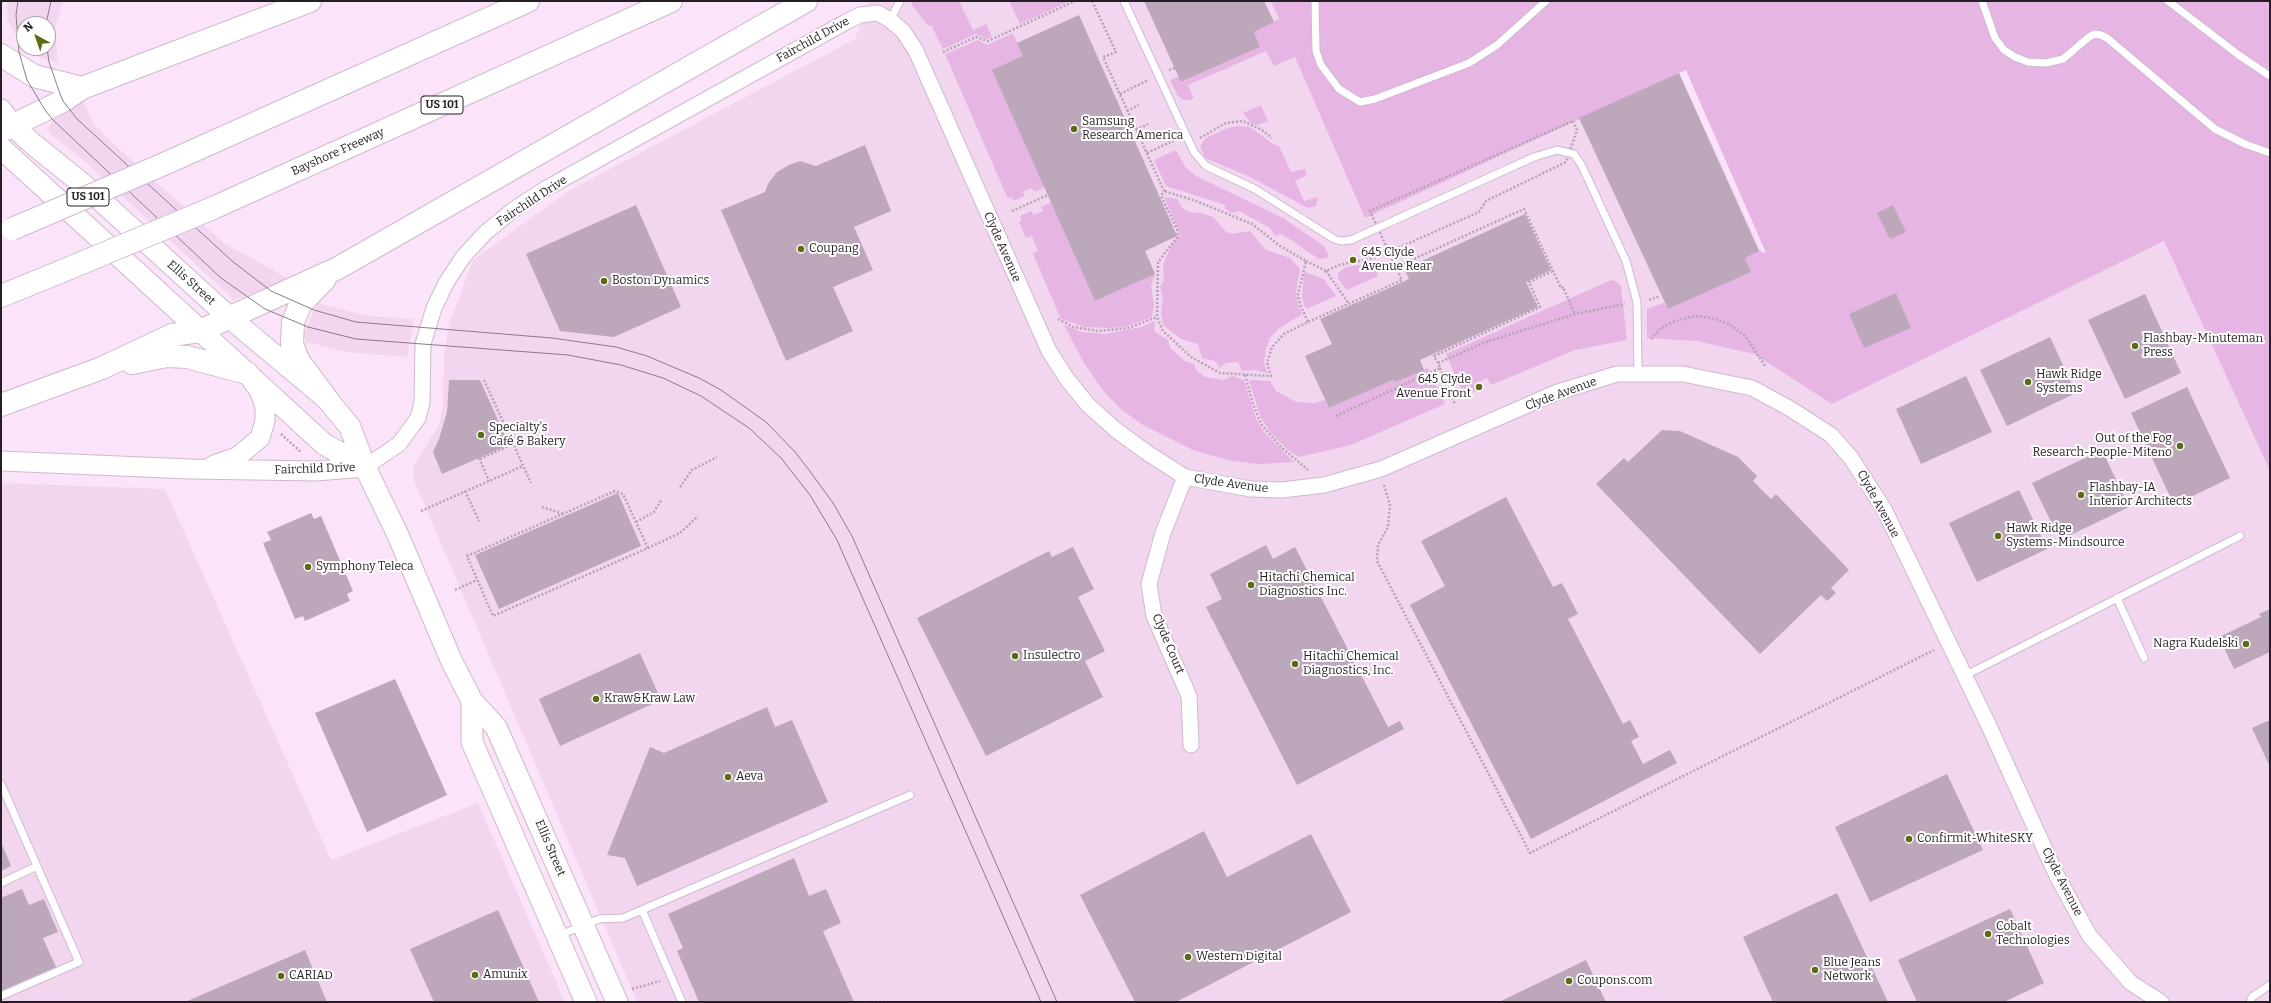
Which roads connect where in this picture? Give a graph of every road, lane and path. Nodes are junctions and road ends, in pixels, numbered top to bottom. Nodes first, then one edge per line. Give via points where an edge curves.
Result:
1 (310, 1) edge
2 (528, 1) edge
3 (671, 1) edge
4 (806, 1) edge
5 (900, 1) edge
6 (1075, 1) edge
7 (1092, 1) edge
8 (1124, 1) edge
9 (1315, 1) edge
10 (1546, 1) edge
11 (1982, 1) edge
12 (2168, 1) edge
13 (890, 20) junction
14 (943, 52) dead end
15 (1, 55) edge
16 (2270, 76) edge
17 (82, 88) junction
18 (1139, 105) dead end
19 (1127, 111) junction
20 (5, 122) edge
21 (1148, 124) dead end
22 (1136, 130) junction
23 (1187, 135) junction
24 (1272, 138) dead end
25 (1, 148) edge
26 (1147, 153) junction
27 (2270, 154) edge
28 (1164, 191) junction
29 (1048, 195) dead end
30 (1012, 211) dead end
31 (7, 231) edge
32 (1306, 260) junction
33 (1396, 267) junction
34 (338, 268) junction
35 (1326, 271) junction
36 (1553, 271) junction
37 (1, 296) edge
38 (1660, 296) dead end
39 (1637, 302) junction
40 (1349, 304) junction
41 (1575, 314) junction
42 (1157, 317) junction
43 (230, 318) junction
44 (1058, 319) dead end
45 (1308, 322) junction
46 (200, 331) junction
47 (1646, 344) dead end
48 (1438, 363) junction
49 (1765, 366) dead end
50 (102, 368) junction
51 (1440, 368) junction
52 (247, 373) junction
53 (1638, 374) junction
54 (1245, 375) junction
55 (484, 380) dead end
56 (327, 399) junction
57 (1, 404) edge
58 (1455, 404) dead end
59 (1336, 416) dead end
60 (278, 432) dead end
61 (513, 444) junction
62 (305, 456) dead end
63 (717, 457) dead end
64 (1, 461) edge
65 (523, 466) junction
66 (366, 467) junction
67 (190, 469) junction
68 (1378, 470) junction
69 (1185, 477) junction
70 (489, 481) junction
71 (531, 483) dead end
72 (1330, 484) junction
73 (680, 487) dead end
74 (465, 491) junction
75 (662, 499) dead end
76 (542, 507) dead end
77 (421, 511) dead end
78 (564, 514) junction
79 (698, 516) dead end
80 (478, 522) dead end
81 (636, 522) junction
82 (2240, 536) dead end
83 (648, 548) junction
84 (477, 580) junction
85 (455, 590) dead end
86 (2117, 598) junction
87 (1948, 643) junction
88 (2144, 658) dead end
89 (1964, 676) junction
90 (472, 701) junction
91 (1191, 745) dead end
92 (1, 784) edge
93 (910, 795) dead end
94 (37, 866) junction
95 (1, 883) edge
96 (642, 910) junction
97 (584, 926) junction
98 (558, 936) junction
99 (2270, 985) edge
100 (1, 996) edge
101 (586, 1002) edge
102 (617, 1002) edge
103 (682, 1002) edge
104 (871, 1002) edge
105 (888, 1002) edge
106 (2161, 1002) edge
107 (2250, 1002) edge

1 - 17 highway
2 - 31 highway, US 101, bridge via 164,164
3 - 37 highway, Bayshore Freeway / US 101, bridge via 212,208
4 - 34 highway
5 - 13 lane
6 - 14 path via 988,41 976,37
7 - 19 path via 1116,52 1103,57
8 - 23 lane
9 - 10 lane via 1316,51 1321,65 1339,89 1360,102 1389,94 1469,63 1497,45
11 - 27 lane via 1995,38 2004,50 2015,57 2028,62 2046,63 2063,59 2089,37 2100,35 2107,38 2215,128 2244,144
12 - 16 lane
13 - 66 street, Fairchild Drive via 878,13 860,15 846,22 545,189 485,233 463,257 434,308 423,344 422,403 418,418 399,444
13 - 69 street, Clyde Avenue via 903,31 916,51 1046,344 1066,379 1088,405 1116,430
15 - 17 highway via 34,76
17 - 20 highway via 63,101
18 - 19 path
19 - 22 path
20 - 43 main road, Ellis Street via 85,186
21 - 22 path
22 - 26 path
23 - 24 path via 1198,139 1226,123 1243,121
23 - 26 path
23 - 39 lane via 1194,152 1206,166 1255,189 1341,241 1350,240 1534,157 1557,150 1574,154 1626,261
25 - 46 main road
26 - 28 path
28 - 32 path via 1252,224 1280,246
28 - 42 path via 1162,196 1178,236 1158,262
29 - 30 path
32 - 35 path
32 - 45 path via 1298,294
33 - 35 path via 1389,252
33 - 36 path via 1524,209
33 - 40 path via 1402,280
34 - 43 highway
34 - 56 highway via 309,294 300,305 293,322 292,344 298,360
35 - 40 path
36 - 41 path
36 - 48 path via 1529,282 1540,308 1434,356
38 - 39 path
39 - 41 path
39 - 53 lane
40 - 45 path
41 - 48 path via 1486,342
42 - 44 path via 1128,328 1098,331 1073,327
42 - 54 path via 1163,331 1191,357 1220,373
43 - 46 highway
43 - 56 main road, Ellis Street
45 - 54 path via 1284,334 1272,347 1267,363 1271,376
46 - 50 highway via 172,335
46 - 52 main road
47 - 49 path via 1660,330 1675,321 1695,316 1711,318 1729,324 1746,337
48 - 51 path
50 - 52 highway via 167,356 187,357
50 - 57 highway
51 - 58 path
51 - 59 path
52 - 66 main road via 324,444
52 - 67 street via 260,392 265,407 265,421 260,438 237,457 223,463
53 - 68 street, Clyde Avenue via 1617,374 1555,393
53 - 87 street, Clyde Avenue via 1683,374 1752,388 1789,408 1831,436 1856,464 1884,509
54 - 72 path via 1261,424 1299,464
55 - 61 path
56 - 66 main road, Ellis Street via 350,427
60 - 62 path
61 - 65 path
61 - 70 path via 479,458
63 - 73 path via 692,470
64 - 67 street, Fairchild Drive
65 - 70 path
65 - 71 path
66 - 67 street, Fairchild Drive via 316,471
66 - 90 main road, Ellis Street via 452,662
68 - 72 street, Clyde Avenue
68 - 87 path via 1390,505 1388,527 1378,545 1377,561 1530,853
69 - 72 street, Clyde Avenue via 1214,484 1259,489 1282,490
69 - 91 street, Clyde Court via 1163,533 1149,584 1154,616 1189,696
70 - 74 path
74 - 77 path
74 - 80 path
75 - 81 path via 654,512
76 - 78 path
78 - 81 path via 615,491 623,494
78 - 84 path via 467,556
79 - 83 path via 680,533
81 - 83 path
82 - 86 lane
83 - 84 path via 493,616
84 - 85 path
86 - 88 lane
86 - 89 lane
87 - 89 street, Clyde Avenue
89 - 106 street, Clyde Avenue via 2056,874 2089,935 2131,983
90 - 97 main road, Ellis Street via 496,727
90 - 98 main road, Ellis Street via 472,742
92 - 94 lane
93 - 96 lane
94 - 95 lane
94 - 100 lane via 79,962
96 - 97 lane via 623,918 599,919
96 - 103 lane
97 - 98 lane
97 - 102 main road, Ellis Street
98 - 101 main road, Ellis Street
99 - 107 lane via 2252,997
104 - 105 path

